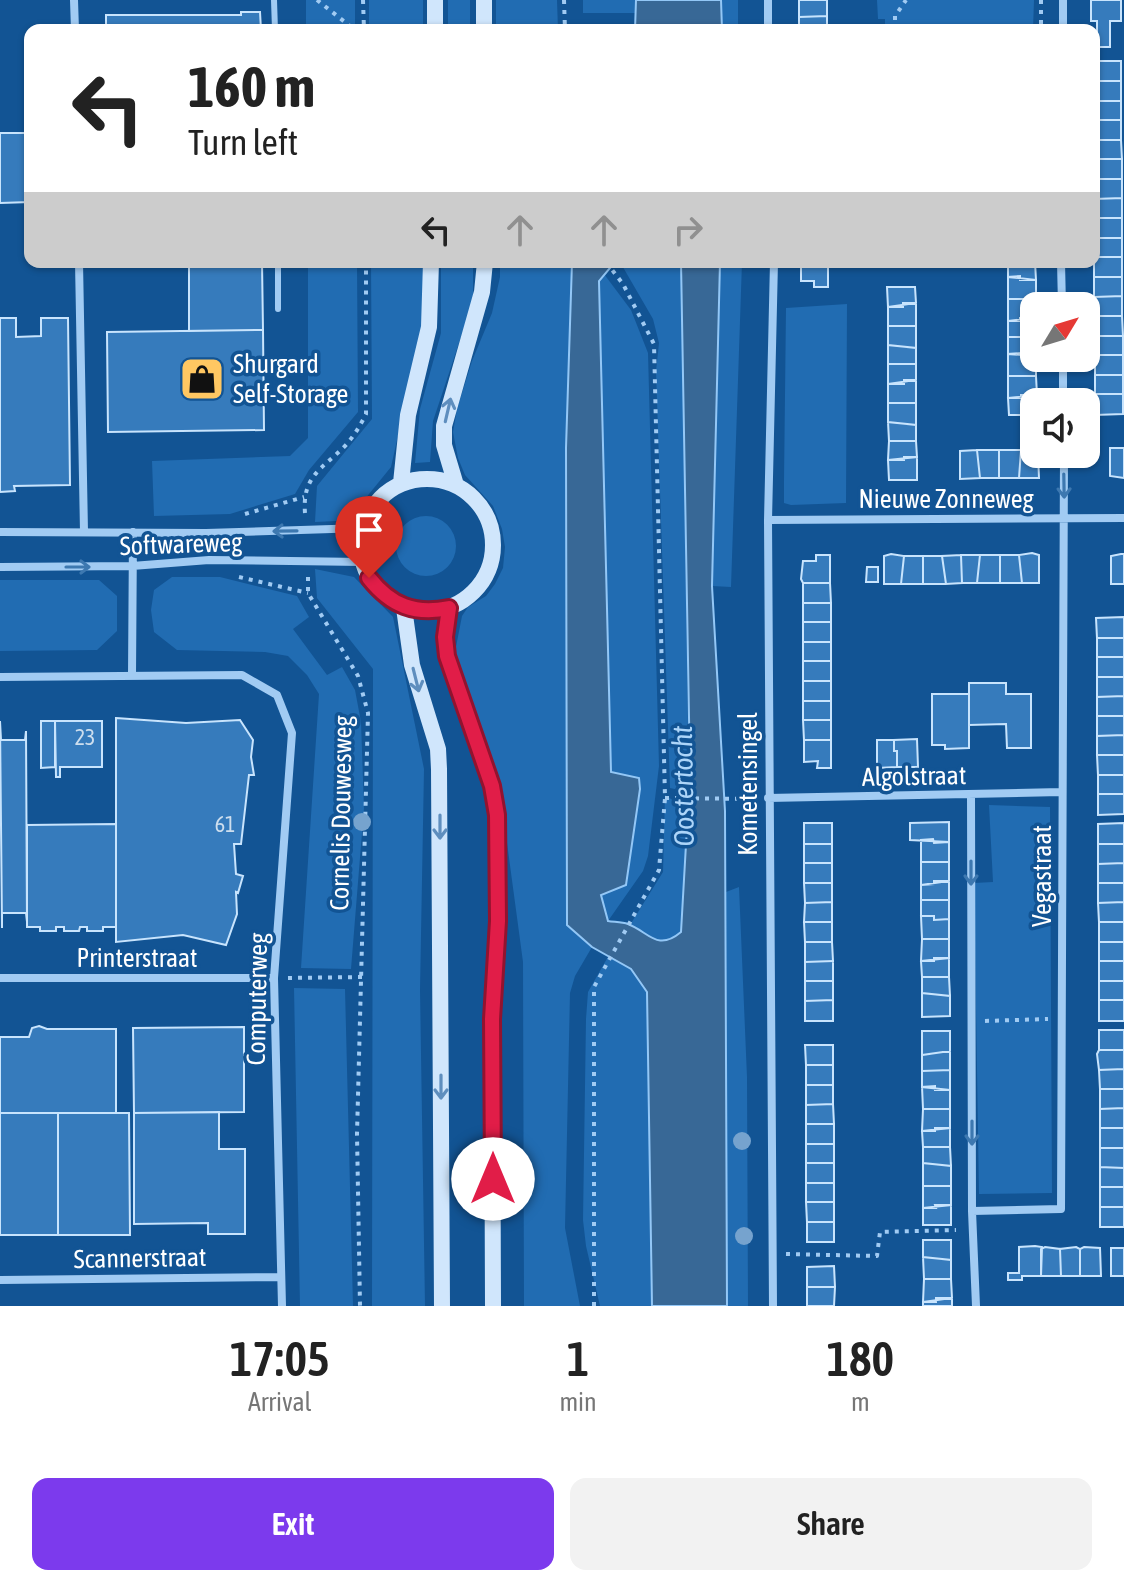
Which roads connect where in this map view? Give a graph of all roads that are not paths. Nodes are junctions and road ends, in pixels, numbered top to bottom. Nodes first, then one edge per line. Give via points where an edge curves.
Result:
1 (74, 0) edge
2 (274, 0) edge
3 (435, 0) edge
4 (484, 0) edge
5 (768, 0) edge
6 (1063, 0) edge
7 (75, 24) edge
8 (275, 24) edge
9 (435, 24) edge
10 (484, 24) edge
11 (768, 24) edge
12 (1063, 24) edge
13 (79, 268) edge
14 (278, 268) edge
15 (431, 268) edge
16 (484, 268) edge
17 (774, 268) edge
18 (1061, 268) edge
19 (1062, 292) edge
20 (278, 309) dead end
21 (1064, 468) edge
22 (401, 483) junction
23 (456, 485) junction
24 (1065, 518) junction
25 (1124, 518) edge
26 (768, 520) junction
27 (363, 528) junction
28 (0, 532) edge
29 (84, 532) junction
30 (133, 532) junction
31 (363, 562) junction
32 (132, 566) junction
33 (0, 567) edge
34 (404, 608) junction
35 (449, 608) junction
36 (132, 675) junction
37 (0, 677) edge
38 (1061, 792) junction
39 (971, 795) junction
40 (768, 798) junction
41 (0, 978) edge
42 (274, 978) junction
43 (972, 1211) junction
44 (281, 1277) junction
45 (0, 1280) edge
46 (282, 1306) edge
47 (442, 1306) edge
48 (493, 1306) edge
49 (773, 1306) edge
50 (976, 1306) edge

1 - 7 street
2 - 8 lane
3 - 9 main road
4 - 10 main road
5 - 11 street
6 - 12 street
13 - 29 street, Softwareweg
14 - 20 lane
15 - 22 main road via 428,336 408,415
23 -> 16 main road via 444,426
17 - 26 street, Kometensingel
18 - 19 street
21 -> 24 street, Vegastraat
22 - 23 main road via 430,479
22 - 27 main road via 373,506
23 - 35 main road via 485,511 494,549 481,585
24 - 25 street, Nieuwe Zonneweg
24 - 26 street, Nieuwe Zonneweg
24 - 38 street, Vegastraat
26 - 40 street, Kometensingel
27 -> 30 street, Softwareweg
27 - 31 main road
28 - 29 street, Softwareweg
29 - 30 street, Softwareweg
30 - 32 street
31 - 32 street, Softwareweg via 209,560
31 - 34 main road via 380,592
33 -> 32 street, Softwareweg
32 - 36 street
34 - 35 main road
34 -> 47 main road via 412,665 438,749
35 - 48 main road via 447,656 497,815
36 - 37 street
36 - 42 street, Computerweg via 242,675 277,695 292,733
38 - 39 street, Algolstraat
38 - 43 street, Vegastraat via 1061,1209
39 - 40 street, Algolstraat
39 -> 43 street
40 - 49 street, Kometensingel
41 - 42 street, Printerstraat
42 - 44 street, Computerweg
43 - 50 street
44 - 45 street, Scannerstraat
44 - 46 street, Computerweg

